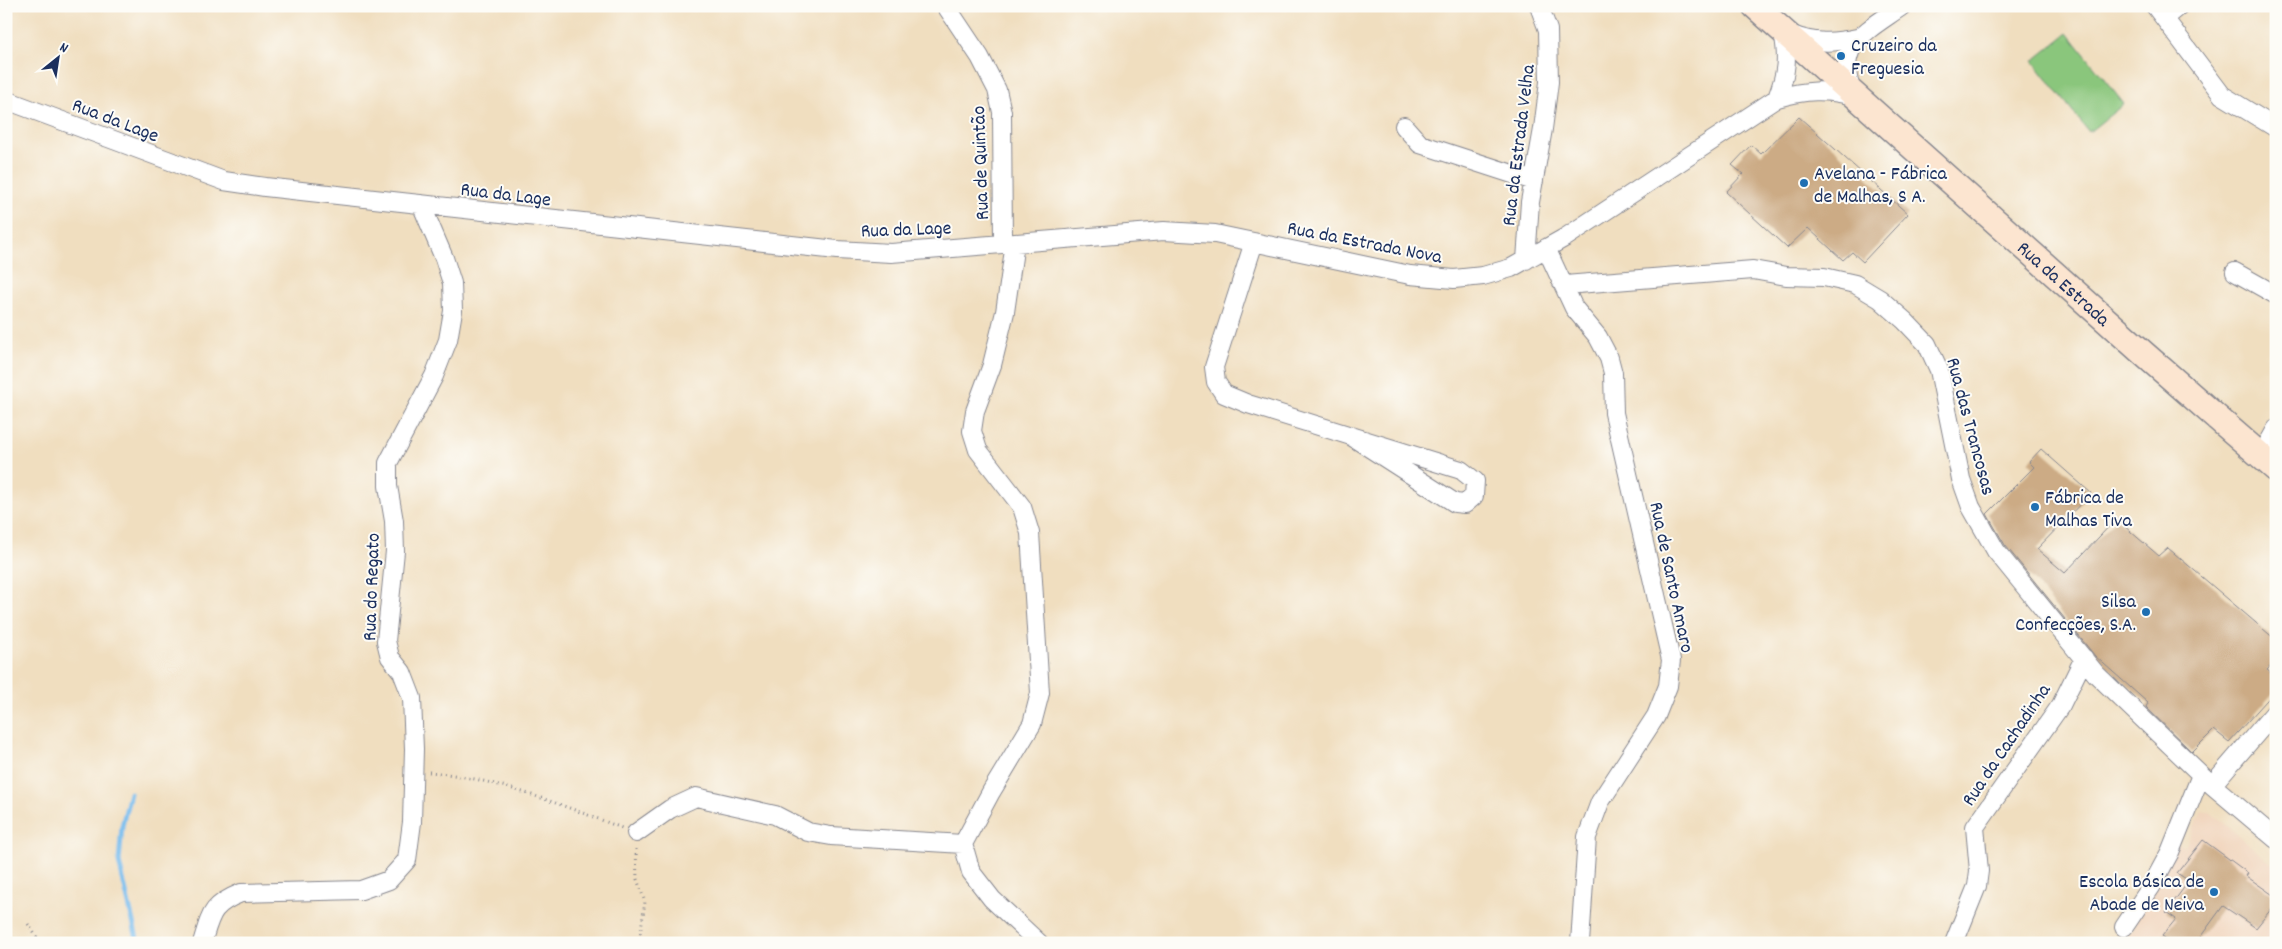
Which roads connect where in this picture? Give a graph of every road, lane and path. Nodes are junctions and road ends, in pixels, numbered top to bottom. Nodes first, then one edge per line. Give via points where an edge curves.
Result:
1 (946, 6) edge
2 (1539, 6) edge
3 (1755, 6) edge
4 (1902, 6) edge
5 (2179, 6) edge
6 (2159, 12) edge
7 (1783, 31) junction
8 (1857, 38) junction
9 (1854, 96) junction
10 (1777, 98) junction
11 (6, 100) edge
12 (1404, 126) dead end
13 (2276, 128) edge
14 (1534, 181) junction
15 (421, 204) junction
16 (1254, 242) junction
17 (1009, 243) junction
18 (1546, 248) junction
19 (1526, 260) junction
20 (2235, 272) dead end
21 (1565, 285) junction
22 (2276, 295) edge
23 (2276, 429) edge
24 (1351, 436) junction
25 (2269, 463) edge
26 (2084, 658) junction
27 (2276, 711) edge
28 (413, 771) junction
29 (2207, 780) junction
30 (636, 833) junction
31 (2276, 839) edge
32 (962, 844) junction
33 (28, 924) dead end
34 (2124, 927) dead end
35 (41, 943) edge
36 (202, 943) edge
37 (639, 943) edge
38 (1039, 943) edge
39 (1580, 943) edge
40 (1954, 943) edge

1 - 17 street, Rua de Quintão via 980,57 997,90 1002,112
2 - 14 street, Rua da Estrada Velha via 1548,30 1548,82
3 - 7 main road, Rua da Estrada
4 - 8 street
5 - 6 street
6 - 13 street via 2222,95
7 - 8 street via 1819,42
7 - 9 main road, Rua da Estrada
7 - 10 street via 1788,54 1786,76
8 - 9 street via 1846,67
9 - 10 street, Rua da Estrada Nova via 1811,90
9 - 25 main road, Rua da Estrada
10 - 18 street, Rua da Estrada Nova
11 - 15 street, Rua da Lage via 224,181
12 - 14 street via 1420,144
14 - 19 street, Rua da Estrada Velha
15 - 17 street, Rua da Lage via 837,250 891,253
15 - 28 street, Rua do Regato via 452,283 453,311 448,340 434,376 388,463 395,551 386,641 390,657 402,672 412,698
16 - 17 street, Rua da Estrada Nova via 1215,234 1164,231
16 - 19 street, Rua da Estrada Nova via 1410,275 1454,279 1483,276
16 - 24 street via 1214,368 1216,382 1224,394 1248,404
17 - 32 street, Rua de Quintão via 1005,312 972,431 978,450 1022,507 1030,533 1040,693 1032,724
18 - 19 street, Rua da Estrada Nova
18 - 21 street, Rua de Santo Amaro
20 - 22 street
21 - 26 street, Rua das Trancosas via 1752,270 1855,284 1880,298 1927,344 1939,370 1961,479 1975,515 1996,550
21 - 39 street, Rua de Santo Amaro via 1574,308 1598,337 1609,358 1613,374 1614,413 1670,660 1668,686 1656,716 1600,802 1587,838
23 - 25 street
24 - 24 street via 1461,470 1475,481 1474,496 1465,504 1455,503
26 - 29 street, Rua das Trancosas via 2096,674
26 - 40 street, Rua da Cachadinha via 2061,705 1975,827 1979,871 1977,886
27 - 29 street
28 - 30 path via 445,773 504,788
28 - 36 street, Rua do Regato via 407,860 389,880 361,890 241,893 225,899 212,912
29 - 31 street, Rua das Trancosas
29 - 34 street via 2151,887
30 - 32 street via 670,809 696,797 775,815 808,832
30 - 37 path via 637,879 645,902
32 - 38 street via 971,872 992,899
33 - 35 path

